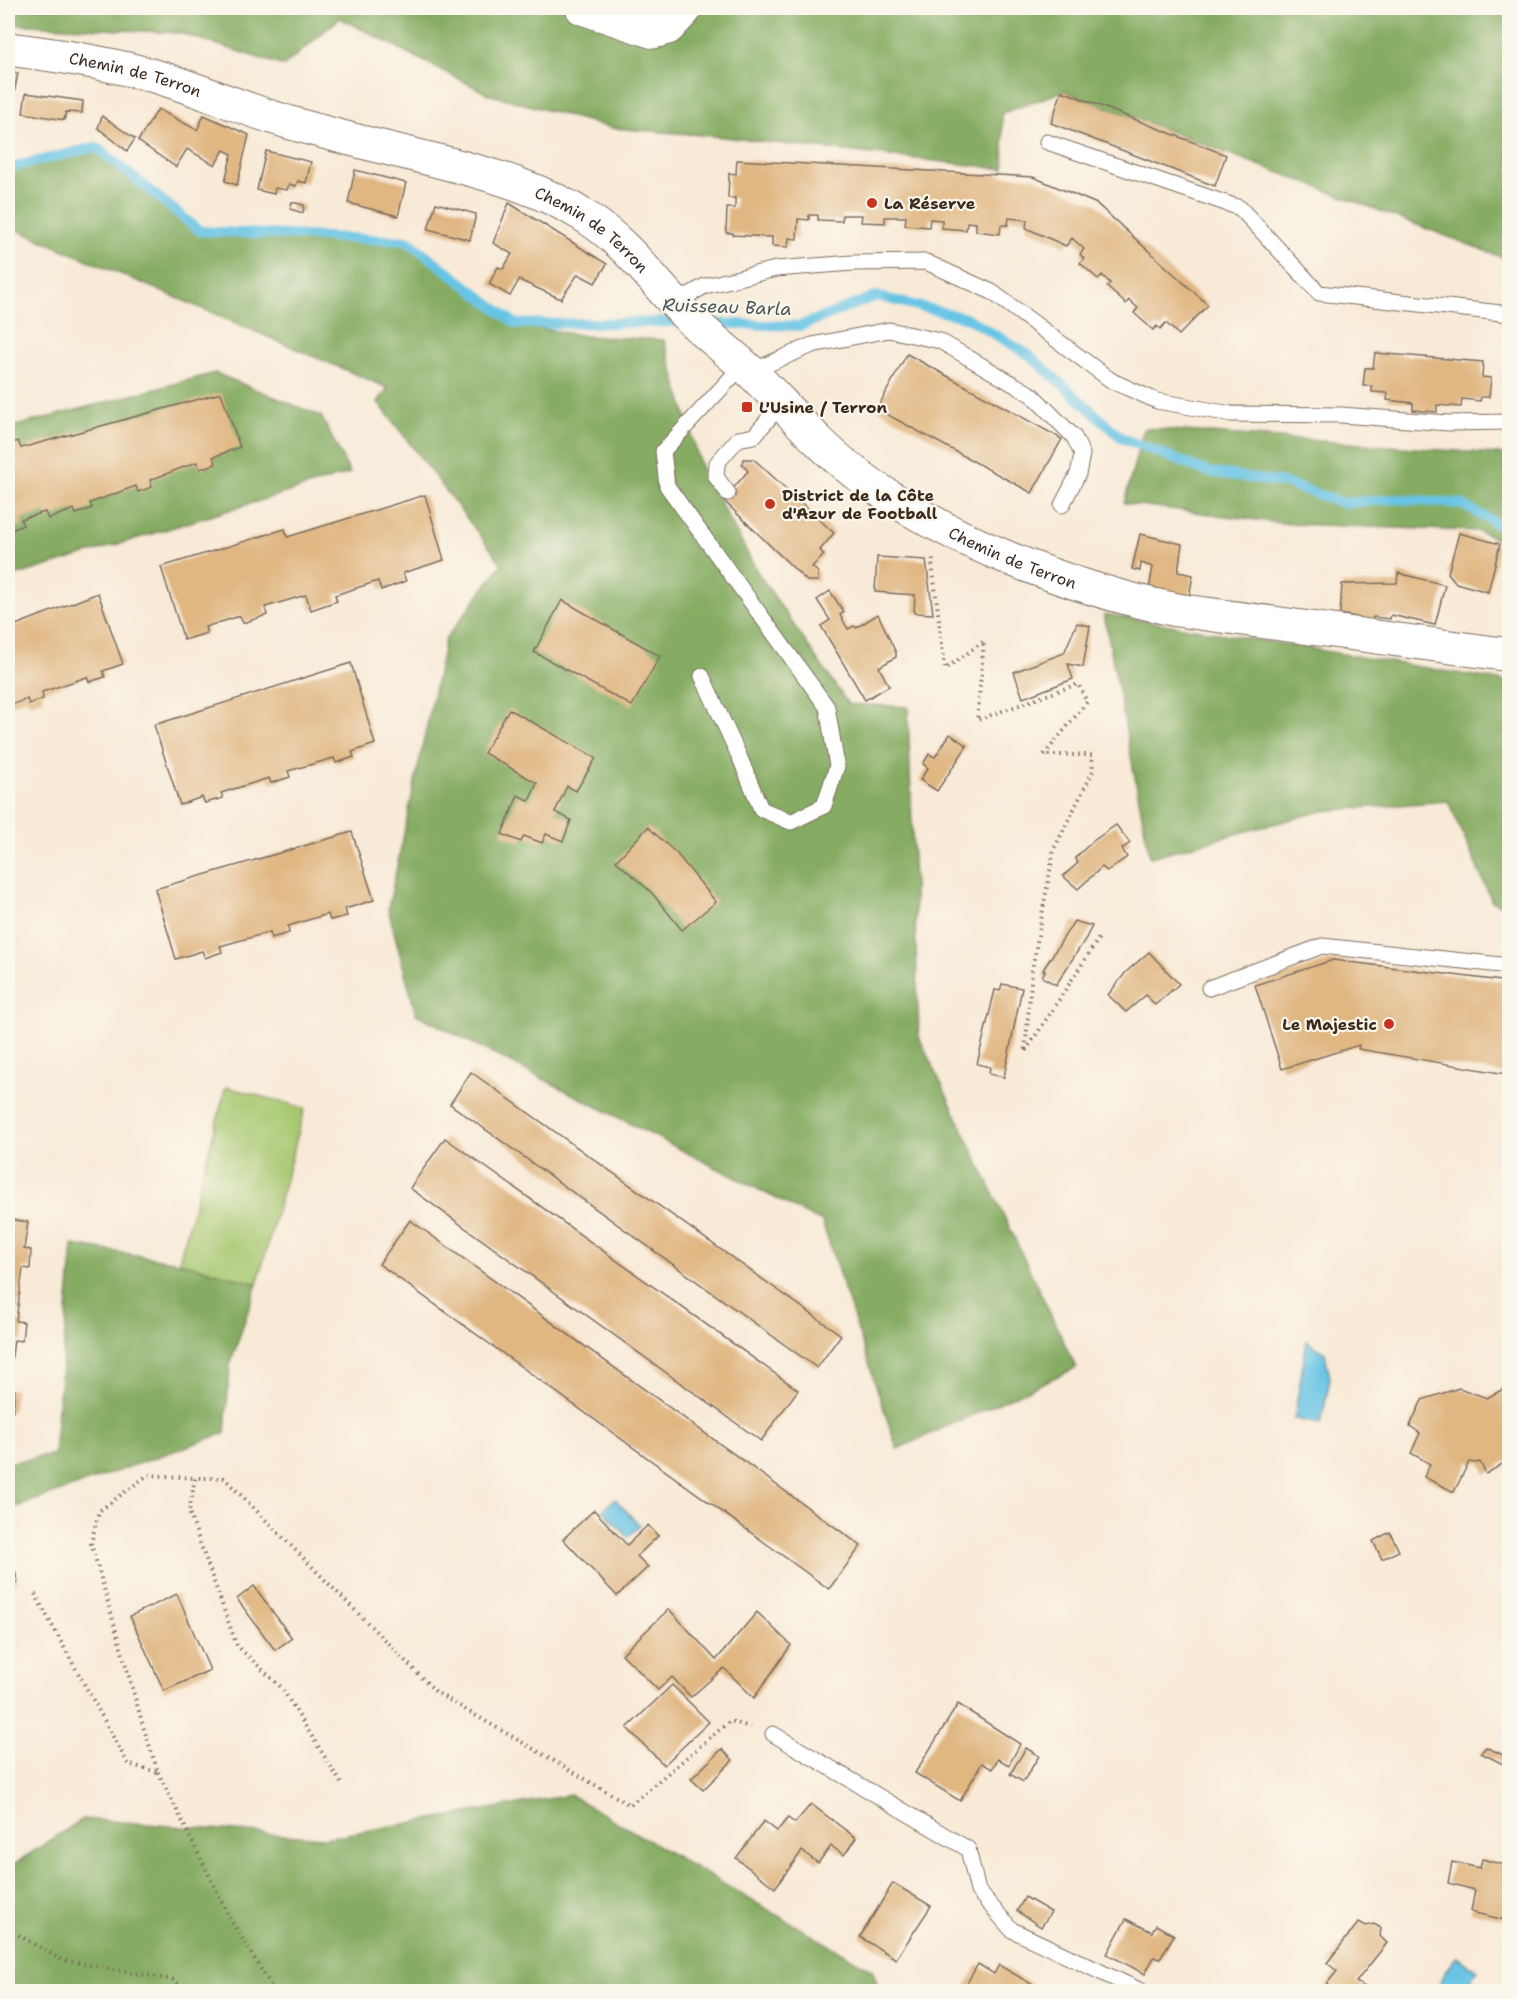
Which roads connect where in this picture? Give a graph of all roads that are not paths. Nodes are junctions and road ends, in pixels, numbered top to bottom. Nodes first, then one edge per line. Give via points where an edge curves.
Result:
1 (582, 8) edge
2 (684, 8) edge
3 (8, 49) edge
4 (1047, 142) dead end
5 (681, 308) junction
6 (1509, 314) edge
7 (738, 360) junction
8 (782, 403) junction
9 (1509, 422) edge
10 (728, 493) dead end
11 (1062, 505) dead end
12 (1509, 655) edge
13 (702, 676) dead end
14 (1509, 966) edge
15 (1209, 988) dead end
16 (773, 1734) road end
17 (1143, 1992) edge

1 - 2 street via 654,32 668,28
3 - 5 street, Chemin de Terron via 94,62 158,77 290,123 545,194 588,218 623,244
4 - 6 lane via 1240,208 1318,293
5 - 7 street, Chemin de Terron
5 - 9 lane via 705,286 776,269 926,262 992,292 1112,381 1157,401 1231,414
7 - 8 street, Chemin de Terron
7 - 11 lane via 890,330 940,341 1032,395 1074,437 1082,454 1078,474
7 - 13 lane via 663,451 667,486 827,707 837,766 824,806 791,822 761,809
8 - 10 lane via 754,436 738,439 717,463 716,477
8 - 12 street, Chemin de Terron via 853,471 901,504 1026,564 1077,583 1189,611
14 - 15 lane via 1322,946
16 - 17 lane via 968,1849 978,1891 1012,1930

